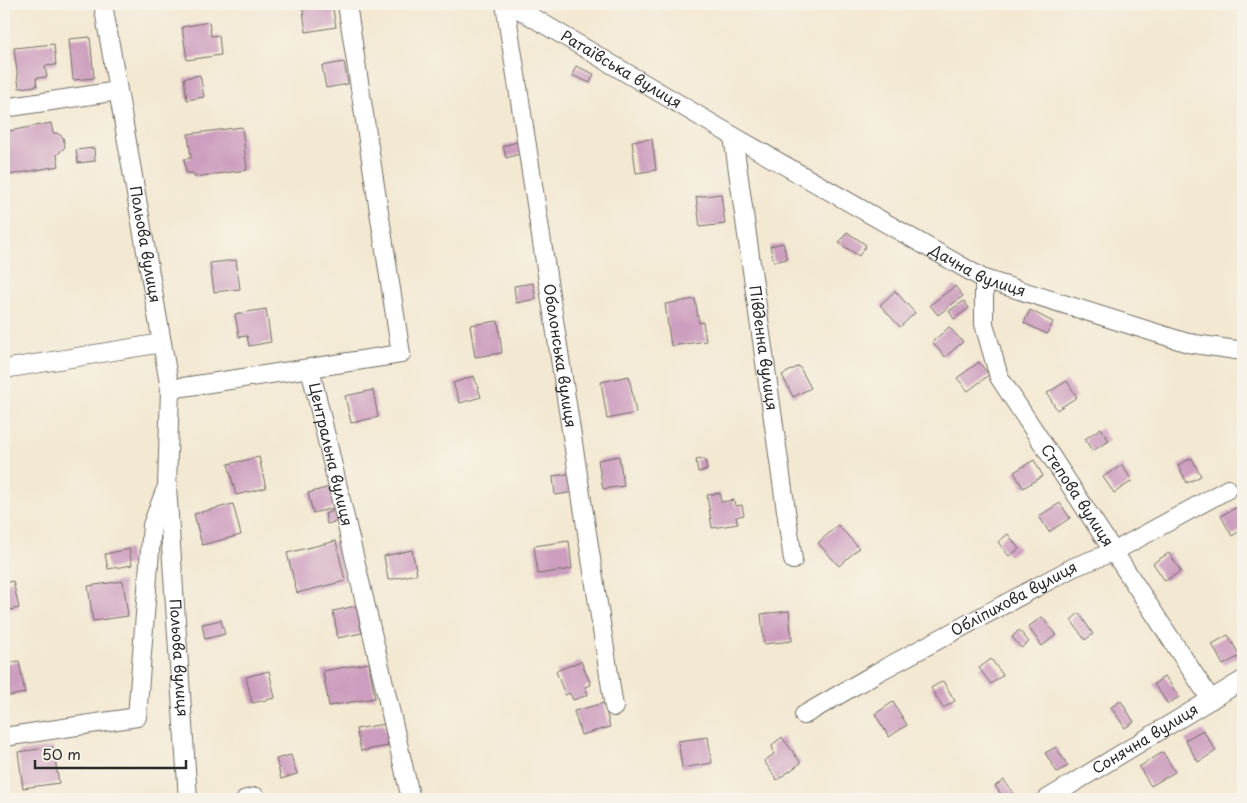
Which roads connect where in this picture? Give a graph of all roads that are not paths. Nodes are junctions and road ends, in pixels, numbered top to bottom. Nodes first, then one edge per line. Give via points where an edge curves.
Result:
1 (103, 4) edge
2 (347, 4) edge
3 (505, 4) edge
4 (510, 4) edge
5 (118, 91) junction
6 (4, 108) edge
7 (733, 136) junction
8 (984, 279) junction
9 (162, 343) junction
10 (1243, 352) edge
11 (4, 368) edge
12 (310, 368) junction
13 (170, 389) junction
14 (167, 486) junction
15 (1228, 490) dead end
16 (1113, 552) junction
17 (793, 560) dead end
18 (1243, 680) edge
19 (1211, 700) junction
20 (614, 707) dead end
21 (804, 715) dead end
22 (4, 737) edge
23 (188, 799) edge
24 (246, 799) edge
25 (257, 799) edge
26 (411, 799) edge
27 (1048, 799) edge

1 - 5 street, Польова вулиця
2 - 12 street, Центральна вулиця via 401,354
3 - 20 street, Оболонська вулиця
4 - 7 street, Ратаївська вулиця
5 - 6 street
5 - 9 street, Польова вулиця
7 - 8 street, Дачна вулиця
7 - 17 street, Південна вулиця
8 - 10 street, Дачна вулиця via 1188,342
8 - 16 street, Степова вулиця via 984,324 1000,378
9 - 11 street
9 - 13 street, Польова вулиця
12 - 13 street
12 - 26 street, Центральна вулиця
13 - 14 street, Польова вулиця
14 - 22 street, Польова вулиця via 152,525 137,717
14 - 23 street, Польова вулиця
15 - 16 street, Обліпихова вулиця
16 - 19 street, Степова вулиця
16 - 21 street, Обліпихова вулиця via 1066,572
18 - 19 street, Сонячна вулиця
19 - 27 street, Сонячна вулиця
24 - 25 street

